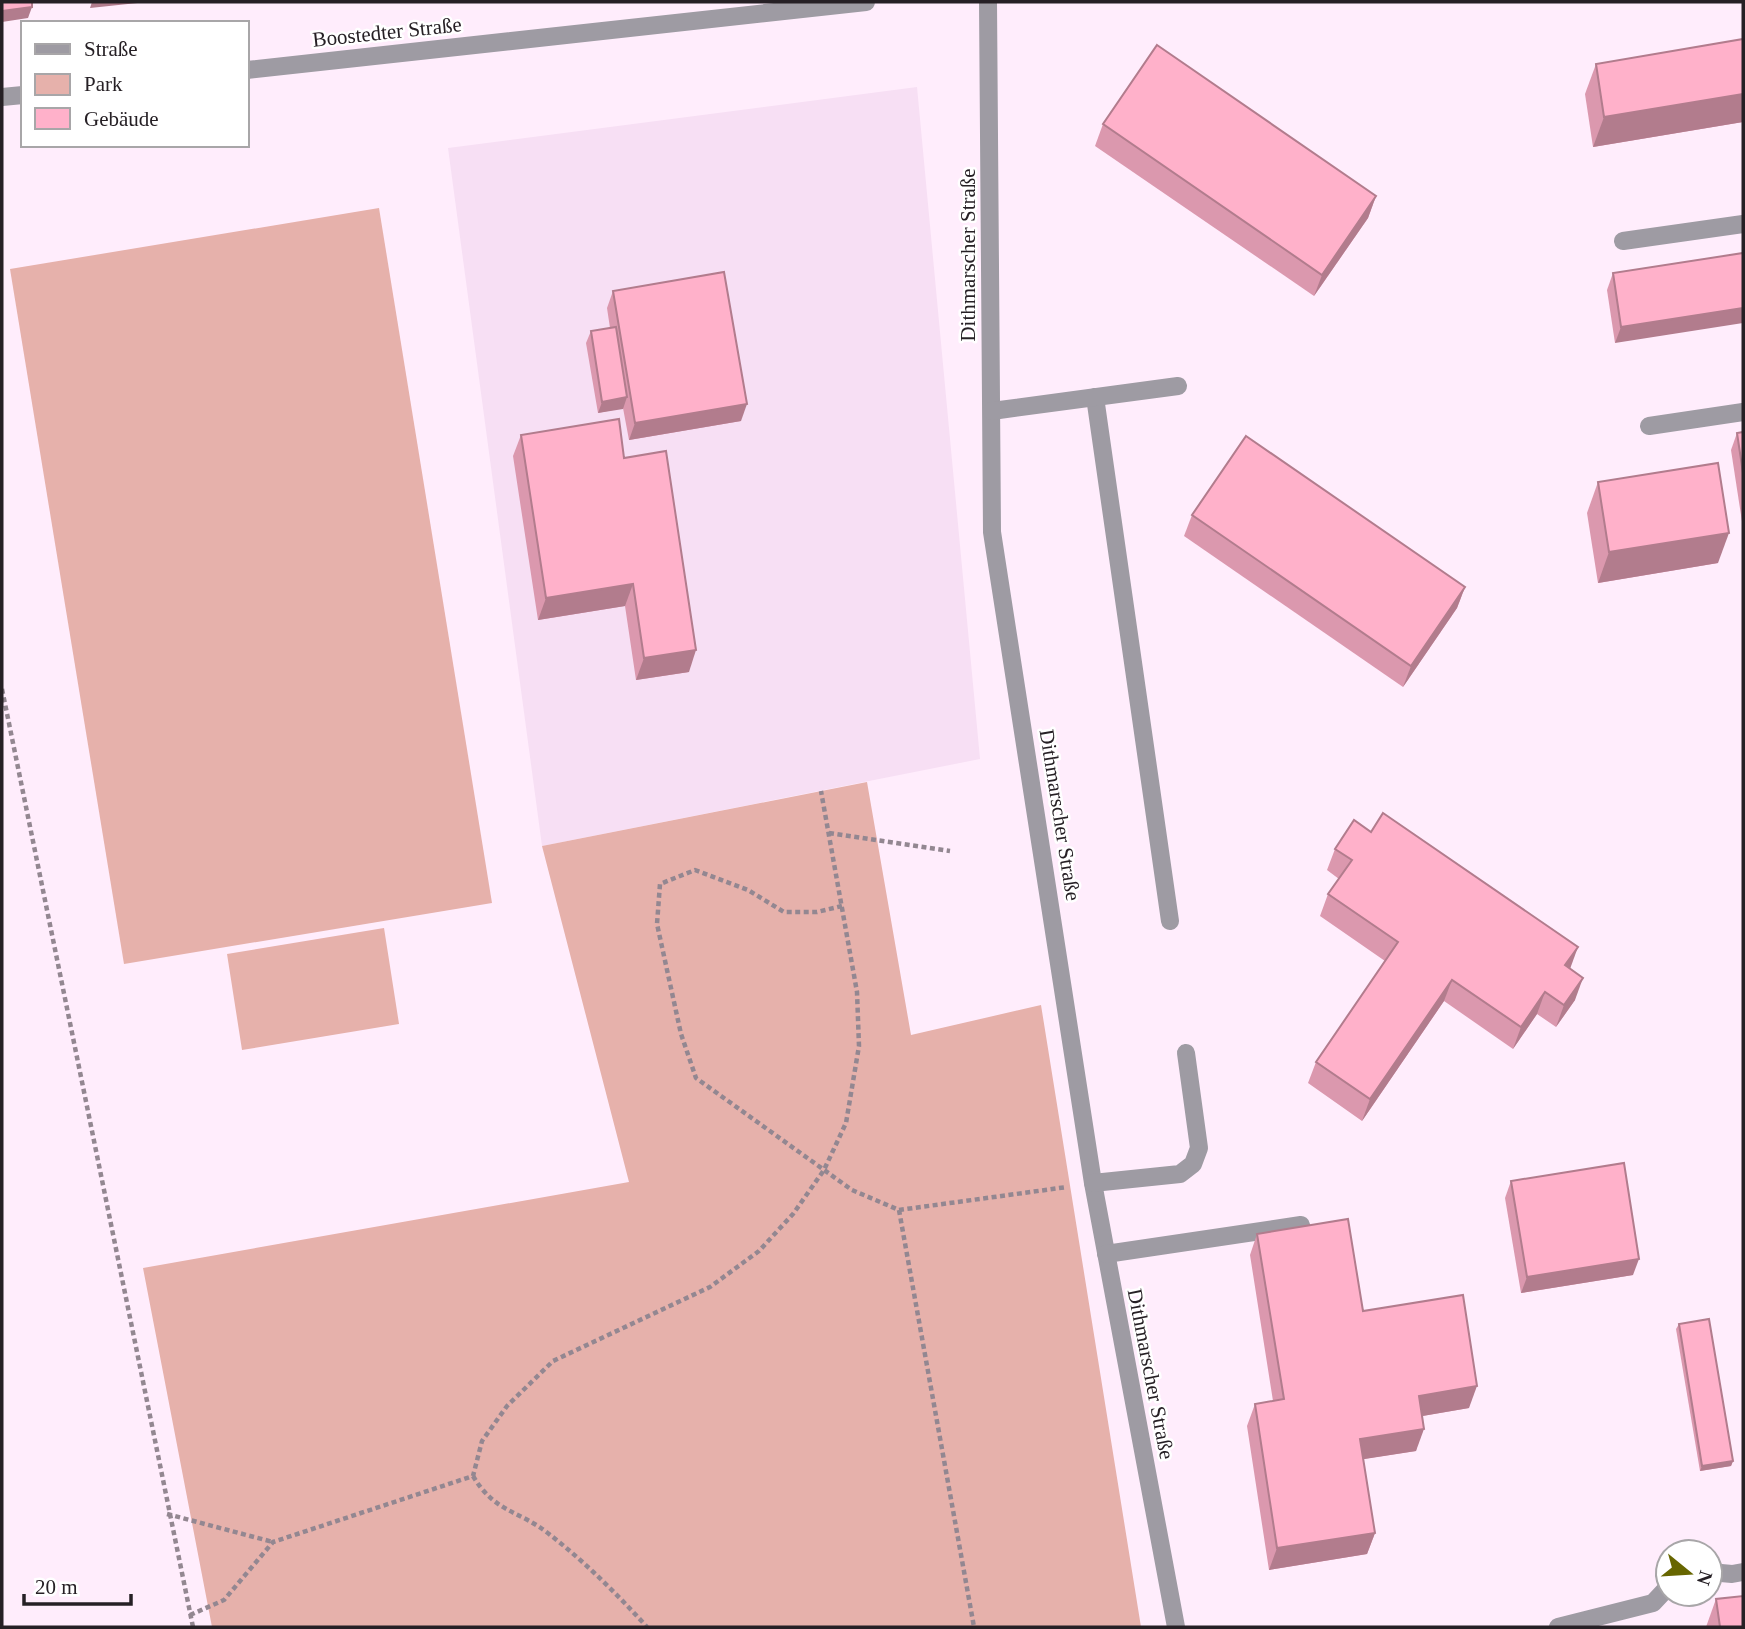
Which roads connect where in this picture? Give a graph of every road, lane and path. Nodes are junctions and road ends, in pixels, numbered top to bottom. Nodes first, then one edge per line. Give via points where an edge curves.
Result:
1 (866, 2) edge
2 (988, 2) edge
3 (248, 70) edge
4 (21, 94) edge
5 (2, 97) edge
6 (1743, 224) edge
7 (1623, 241) dead end
8 (1178, 386) dead end
9 (1095, 397) junction
10 (992, 411) junction
11 (1743, 412) edge
12 (1648, 426) dead end
13 (2, 689) edge
14 (821, 791) dead end
15 (830, 833) junction
16 (950, 851) dead end
17 (842, 906) junction
18 (1170, 921) dead end
19 (1186, 1053) dead end
20 (824, 1170) junction
21 (1093, 1183) junction
22 (899, 1210) junction
23 (1301, 1225) edge
24 (1106, 1254) junction
25 (473, 1476) junction
26 (167, 1514) junction
27 (273, 1542) junction
28 (1724, 1572) edge
29 (1743, 1572) edge
30 (1654, 1602) edge
31 (191, 1615) junction
32 (193, 1627) edge
33 (646, 1627) edge
34 (974, 1627) edge
35 (1176, 1627) edge
36 (1559, 1627) edge

1 - 3 street, Boostedter Straße
2 - 10 street, Dithmarscher Straße
4 - 5 street
6 - 7 street
8 - 9 street
9 - 10 street
9 - 18 street
10 - 21 street, Dithmarscher Straße via 992,532
11 - 12 street
13 - 26 path
14 - 15 path
15 - 16 path
15 - 17 path
17 - 20 path via 857,992 859,1046 846,1123
17 - 20 path via 784,912 748,890 695,870 660,884 657,924 681,1034 696,1078
19 - 21 street via 1199,1148 1193,1164 1180,1174
20 - 22 path via 852,1190
20 - 25 path via 759,1251 710,1287 553,1361 507,1406 482,1441
21 - 22 path
21 - 24 street, Dithmarscher Straße
22 - 34 path
23 - 24 street
24 - 35 street, Dithmarscher Straße
25 - 27 path
25 - 33 path via 485,1497 546,1531 598,1573
26 - 27 path
26 - 31 path
27 - 31 path via 224,1600
28 - 29 street
30 - 36 street
31 - 32 path

